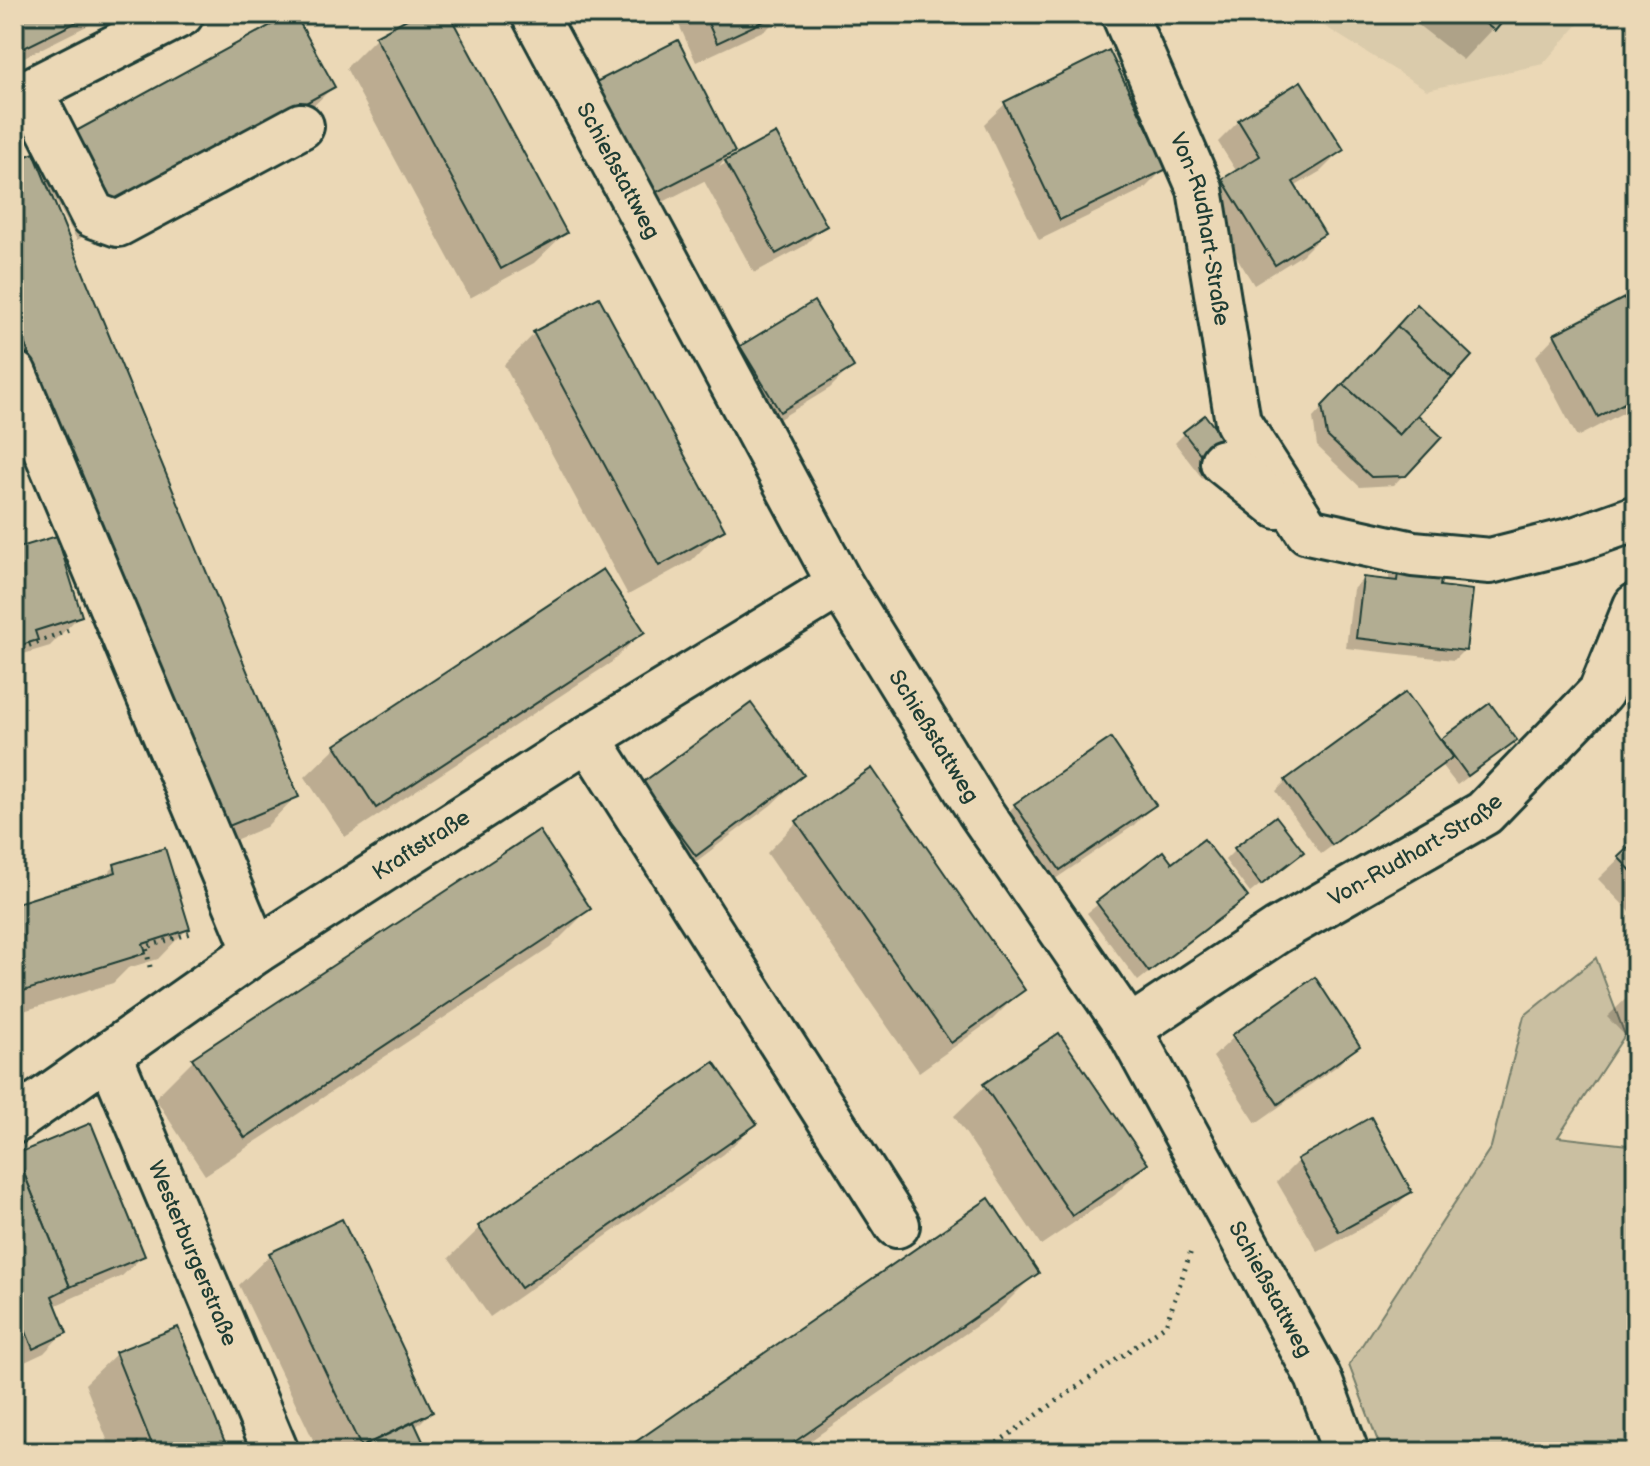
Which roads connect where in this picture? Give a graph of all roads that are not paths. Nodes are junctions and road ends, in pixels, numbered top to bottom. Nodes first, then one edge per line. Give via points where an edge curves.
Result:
1 (181, 14) edge
2 (534, 14) edge
3 (1124, 14) edge
4 (22, 95) edge
5 (301, 126) dead end
6 (14, 374) edge
7 (1223, 462) dead end
8 (1636, 518) edge
9 (1308, 531) junction
10 (840, 584) junction
11 (1636, 606) edge
12 (588, 738) junction
13 (256, 951) junction
14 (1129, 1029) junction
15 (110, 1056) junction
16 (14, 1121) edge
17 (897, 1225) dead end
18 (276, 1452) edge
19 (1346, 1452) edge

1 - 4 street
2 - 10 street, Schießstattweg
3 - 9 street, Von-Rudhart-Straße via 1200,189 1238,422
4 - 5 street via 93,215 118,224
6 - 13 street
7 - 9 street
8 - 9 street via 1490,561 1413,554
10 - 12 street, Kraftstraße
10 - 14 street, Schießstattweg via 979,810
11 - 14 street, Von-Rudhart-Straße via 1601,692 1484,813 1277,931
12 - 13 street, Kraftstraße
12 - 17 street
13 - 15 street, Kraftstraße
14 - 19 street, Schießstattweg via 1318,1377
15 - 16 street, Kraftstraße
15 - 18 street, Westerburgerstraße

